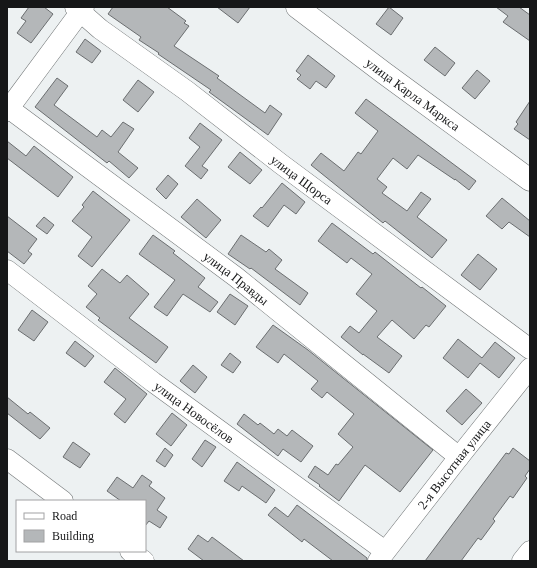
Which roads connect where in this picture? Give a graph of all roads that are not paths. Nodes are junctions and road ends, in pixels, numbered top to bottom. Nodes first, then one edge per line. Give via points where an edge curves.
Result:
1 (297, 7) edge
2 (80, 8) edge
3 (8, 109) edge
4 (530, 180) edge
5 (7, 270) edge
6 (530, 349) edge
7 (527, 376) edge
8 (459, 457) junction
9 (8, 461) edge
10 (62, 500) edge
11 (530, 551) edge
12 (131, 552) edge
13 (381, 556) edge
14 (144, 561) edge
15 (522, 561) edge

1 - 4 main road, улица Карла Маркса
2 - 3 street
2 - 6 street, улица Щорса via 100,29 187,91
3 - 8 street, улица Правды via 236,278
5 - 13 street, улица Новосёлов
7 - 8 street, 2-я Высотная улица
8 - 13 street, 2-я Высотная улица
9 - 10 street
11 - 15 street
12 - 14 street

